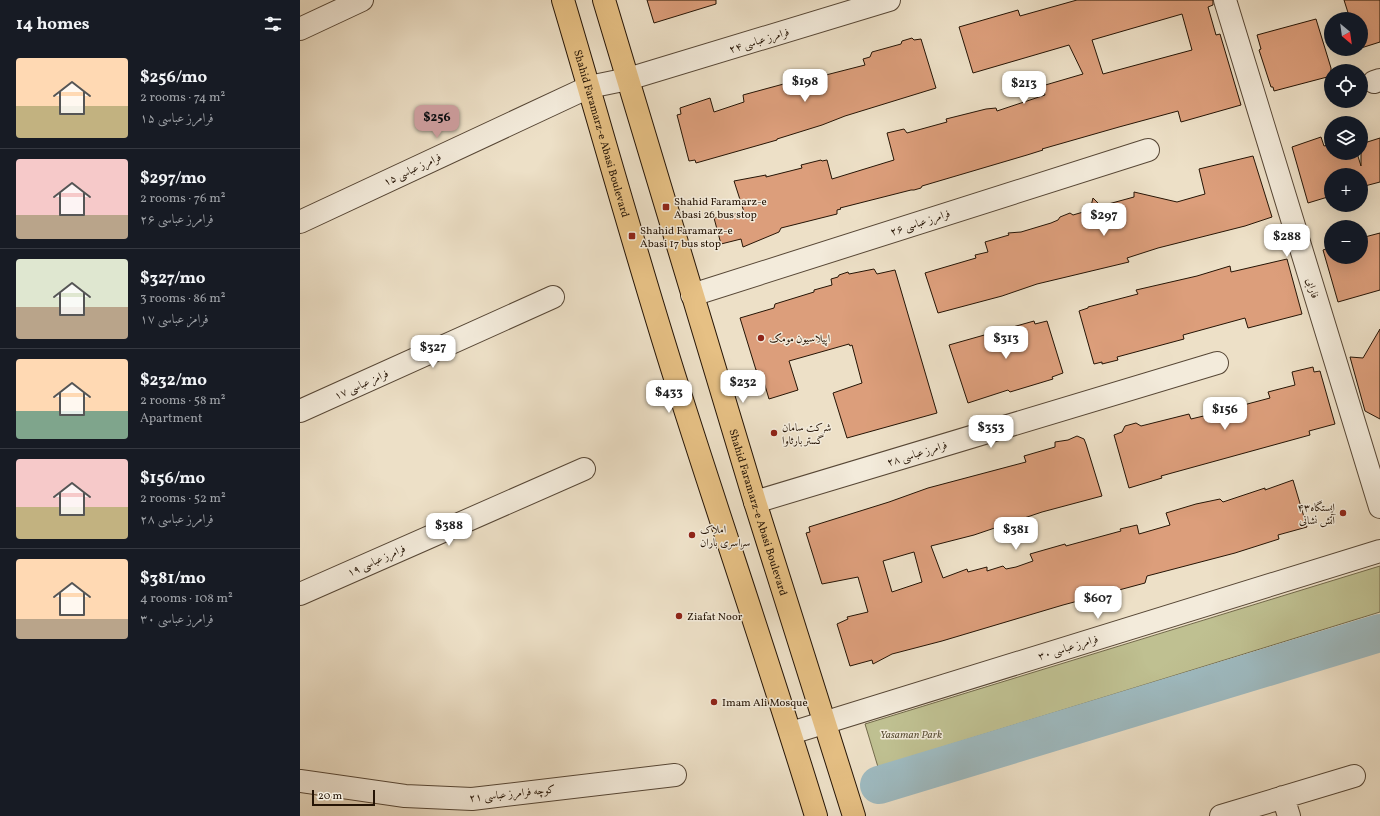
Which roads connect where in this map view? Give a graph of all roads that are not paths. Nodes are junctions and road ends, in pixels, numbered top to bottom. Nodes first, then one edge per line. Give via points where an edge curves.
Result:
1 (362, 0) edge
2 (564, 0) edge
3 (604, 0) edge
4 (889, 0) edge
5 (1225, 0) edge
6 (300, 29) edge
7 (628, 79) junction
8 (589, 87) junction
9 (1148, 150) dead end
10 (300, 222) edge
11 (692, 295) junction
12 (553, 297) dead end
13 (1217, 363) dead end
14 (300, 411) edge
15 (584, 468) dead end
16 (755, 502) junction
17 (1380, 507) edge
18 (1380, 551) edge
19 (300, 594) edge
20 (825, 722) junction
21 (791, 733) junction
22 (676, 775) dead end
23 (1354, 776) dead end
24 (300, 781) edge
25 (1286, 807) edge
26 (816, 816) edge
27 (854, 816) edge
28 (1222, 816) edge

1 - 6 street
2 - 8 main road, Shahid Faramarz-e Abasi Boulevard
3 - 7 main road, Shahid Faramarz-e Abasi Boulevard
4 - 7 street, فرامرز عباسی ۲۴
5 - 17 street, فارابی
7 - 8 street, فرامرز عباسی ۲۴
7 - 11 main road, Shahid Faramarz-e Abasi Boulevard
8 - 10 street, فرامرز عباسی ۱۵
8 - 21 main road, Shahid Faramarz-e Abasi Boulevard via 683,402
9 - 11 street, فرامرز عباسی ۲۶
11 - 16 main road, Shahid Faramarz-e Abasi Boulevard
12 - 14 street, فرامز عباسی ۱۷
13 - 16 street, فرامرز عباسی ۲۸
15 - 19 street, فرامرز عباسی ۱۹
16 - 20 main road, Shahid Faramarz-e Abasi Boulevard
18 - 20 street, فرامرز عباسی ۳۰
20 - 21 street, فرامرز عباسی ۳۰
20 - 27 main road, Shahid Faramarz-e Abasi Boulevard
21 - 26 main road, Shahid Faramarz-e Abasi Boulevard
22 - 24 street, کوچه فرامرز عباسی ۲۱ via 472,799 405,796
23 - 25 street
25 - 28 street

